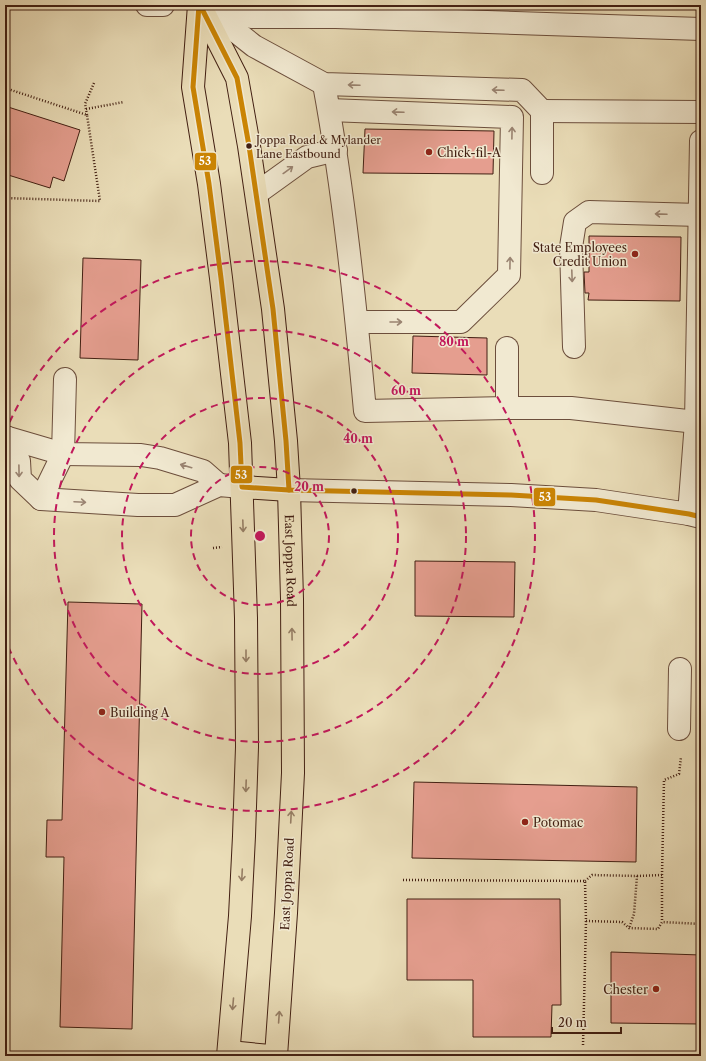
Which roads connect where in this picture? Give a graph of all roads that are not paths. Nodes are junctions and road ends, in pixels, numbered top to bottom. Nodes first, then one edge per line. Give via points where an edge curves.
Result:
1 (147, 5) edge
2 (163, 5) edge
3 (200, 5) edge
4 (207, 5) edge
5 (701, 29) edge
6 (324, 84) junction
7 (329, 110) junction
8 (542, 111) junction
9 (701, 112) edge
10 (701, 141) edge
11 (336, 150) junction
12 (542, 173) dead end
13 (257, 193) junction
14 (700, 215) junction
15 (700, 314) edge
16 (357, 322) junction
17 (574, 347) dead end
18 (507, 348) dead end
19 (65, 379) dead end
20 (507, 408) junction
21 (696, 422) junction
22 (5, 437) edge
23 (63, 454) junction
24 (219, 486) junction
25 (242, 487) junction
26 (289, 490) junction
27 (41, 499) junction
28 (695, 515) edge
29 (680, 669) dead end
30 (679, 729) dead end
31 (229, 1054) edge
32 (270, 1056) edge
33 (276, 1056) edge

1 - 2 street
3 - 6 street via 254,46
3 - 13 main road, East Joppa Road via 237,78
3 - 25 main road via 193,87 221,278 240,443
4 - 5 street via 251,17 336,17
6 - 7 street
8 -> 6 street via 522,90
7 - 11 street
16 -> 7 street via 461,322 510,275 512,117
8 - 9 street
8 - 12 street
10 - 14 street
13 -> 11 street via 307,158
11 - 16 street
13 - 26 main road, East Joppa Road via 273,309
14 - 15 street
14 -> 17 street via 589,212 575,222 570,247
15 - 21 street
16 - 20 street via 365,411
18 - 20 street
19 - 23 street
20 - 21 street via 571,408
21 - 28 street
22 - 23 street
22 -> 27 street via 19,461 20,480
24 -> 23 street via 203,471 160,458 141,455
23 - 27 street
24 - 25 street
27 -> 24 street via 176,505
25 - 26 main road
25 -> 31 main road via 247,748 240,916
26 - 28 street via 519,495 596,500
33 -> 26 main road, East Joppa Road via 293,773
29 - 30 street
31 - 32 main road

